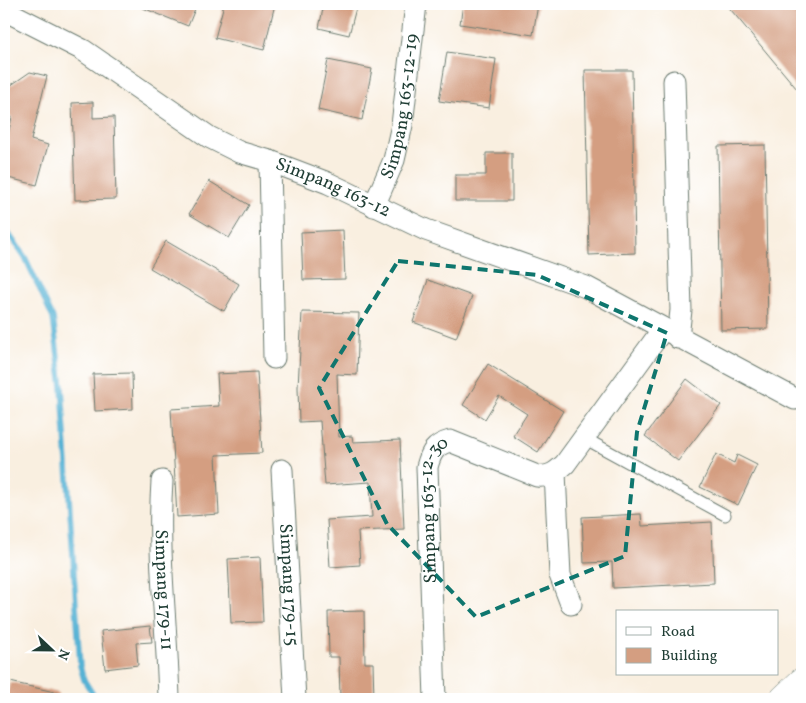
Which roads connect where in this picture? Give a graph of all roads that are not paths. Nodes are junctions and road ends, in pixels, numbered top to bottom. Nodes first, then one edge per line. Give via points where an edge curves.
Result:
1 (416, 4) edge
2 (4, 10) edge
3 (674, 81) dead end
4 (270, 161) junction
5 (374, 206) junction
6 (670, 333) junction
7 (274, 358) dead end
8 (795, 399) dead end
9 (584, 438) junction
10 (282, 470) dead end
11 (556, 473) junction
12 (162, 481) dead end
13 (724, 515) dead end
14 (570, 604) dead end
15 (802, 682) edge
16 (169, 699) edge
17 (295, 699) edge
18 (435, 699) edge
19 (784, 699) edge

1 - 5 street, Simpang 163-12-19 via 402,126 394,160
2 - 4 street, Simpang 163-12 via 83,50 209,137 239,152
3 - 6 street via 681,310
4 - 5 street, Simpang 163-12 via 328,183
4 - 7 street
5 - 6 street, Simpang 163-12 via 435,233 586,287
6 - 8 street, Simpang 163-12
6 - 9 street
9 - 11 street
9 - 13 lane
10 - 17 street, Simpang 179-15
11 - 14 street via 560,575
11 - 18 street, Simpang 163-12-30 via 547,477 537,476 450,441 438,444 430,454 426,467
12 - 16 street, Simpang 179-11 via 159,528
15 - 19 highway

